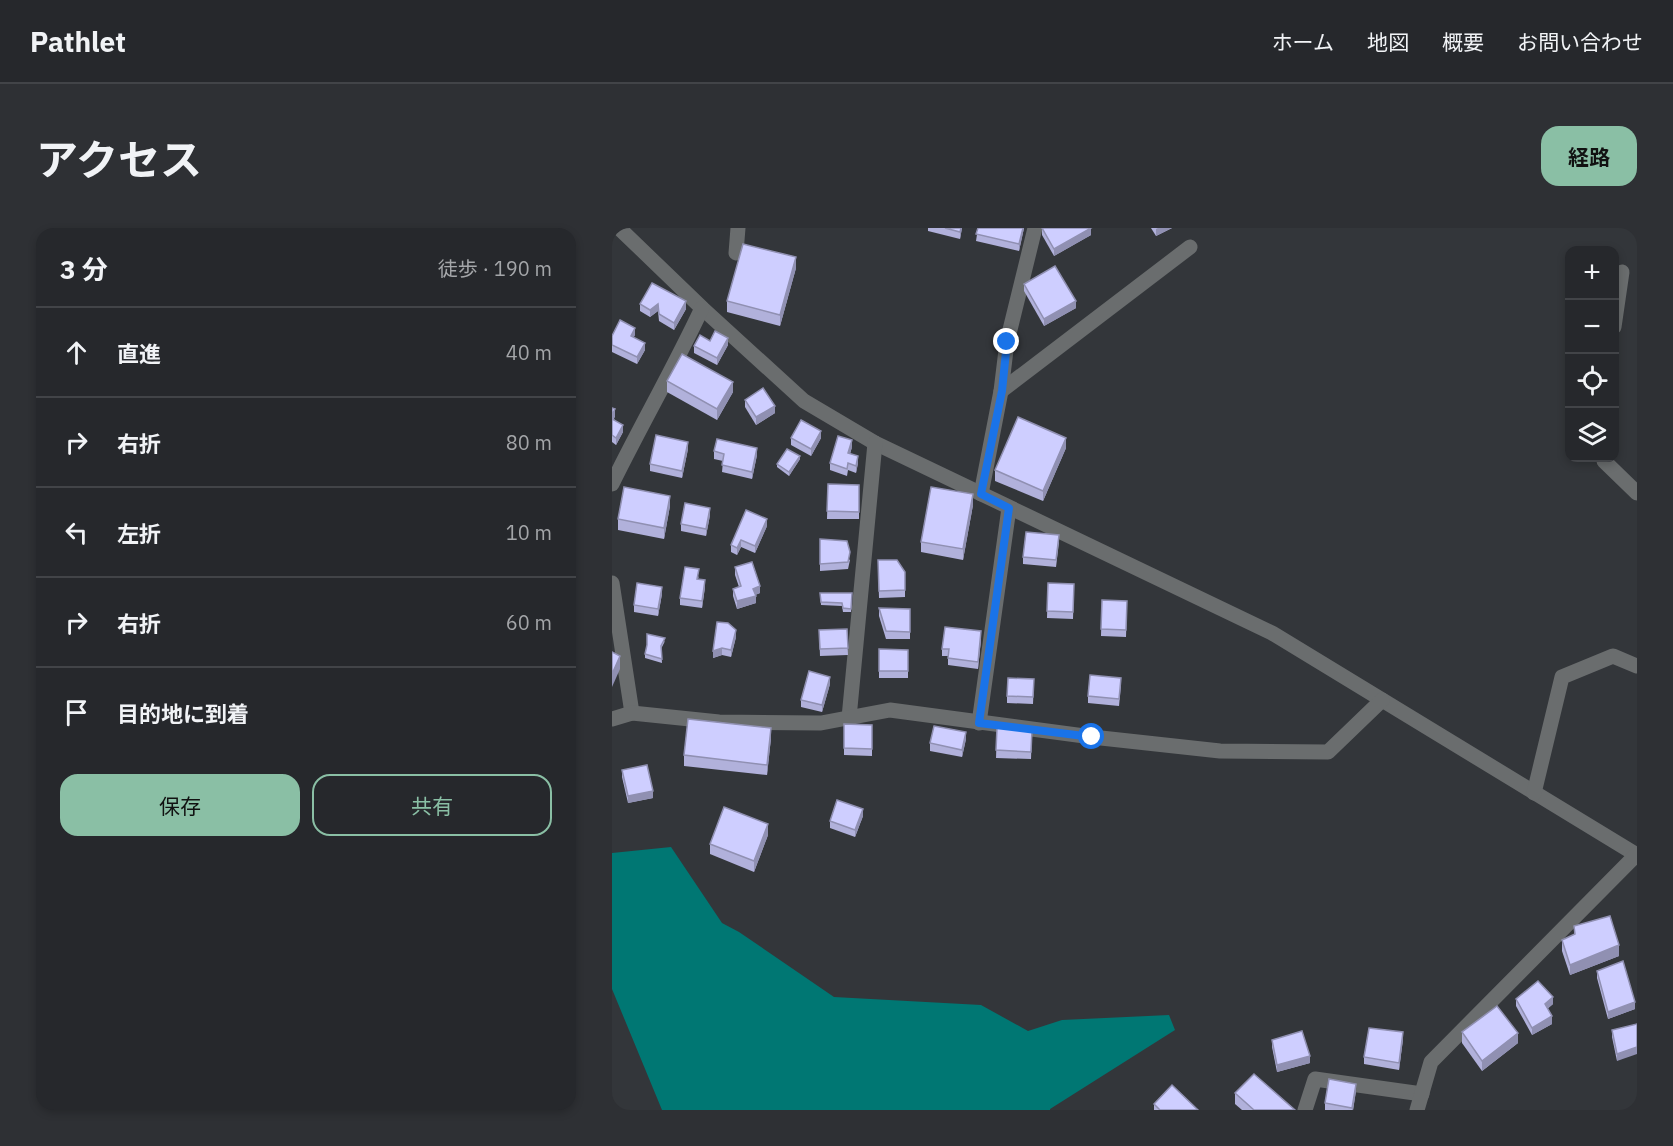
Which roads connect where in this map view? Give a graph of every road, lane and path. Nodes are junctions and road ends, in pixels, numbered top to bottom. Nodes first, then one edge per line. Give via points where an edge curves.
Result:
1 (738, 228) edge
2 (1035, 228) edge
3 (627, 231) edge
4 (1190, 247) dead end
5 (736, 253) dead end
6 (1622, 272) dead end
7 (1618, 300) edge
8 (702, 308) junction
9 (1002, 391) junction
10 (875, 443) junction
11 (1605, 462) edge
12 (612, 484) edge
13 (1637, 493) edge
14 (981, 494) junction
15 (1009, 508) junction
16 (612, 588) edge
17 (1637, 666) edge
18 (1382, 700) junction
19 (632, 713) junction
20 (849, 718) junction
21 (612, 719) edge
22 (979, 723) junction
23 (1534, 793) junction
24 (1636, 855) edge
25 (1422, 1094) junction
26 (1305, 1110) edge
27 (1417, 1110) edge

1 - 5 street
2 - 9 street via 1007,342
3 - 8 street
4 - 9 street
6 - 7 street
8 - 10 street via 804,401
8 - 12 street
9 - 14 street
10 - 14 street
10 - 20 street
11 - 13 street
14 - 15 street
15 - 18 street via 1272,633
15 - 22 street
16 - 19 street
17 - 23 street via 1612,656 1562,677
18 - 22 street via 1328,752 1220,751
18 - 23 street
19 - 20 street via 719,722 821,723
19 - 21 street
20 - 22 street via 890,710
23 - 24 street
24 - 25 street via 1431,1062
25 - 26 street via 1315,1079
25 - 27 street

